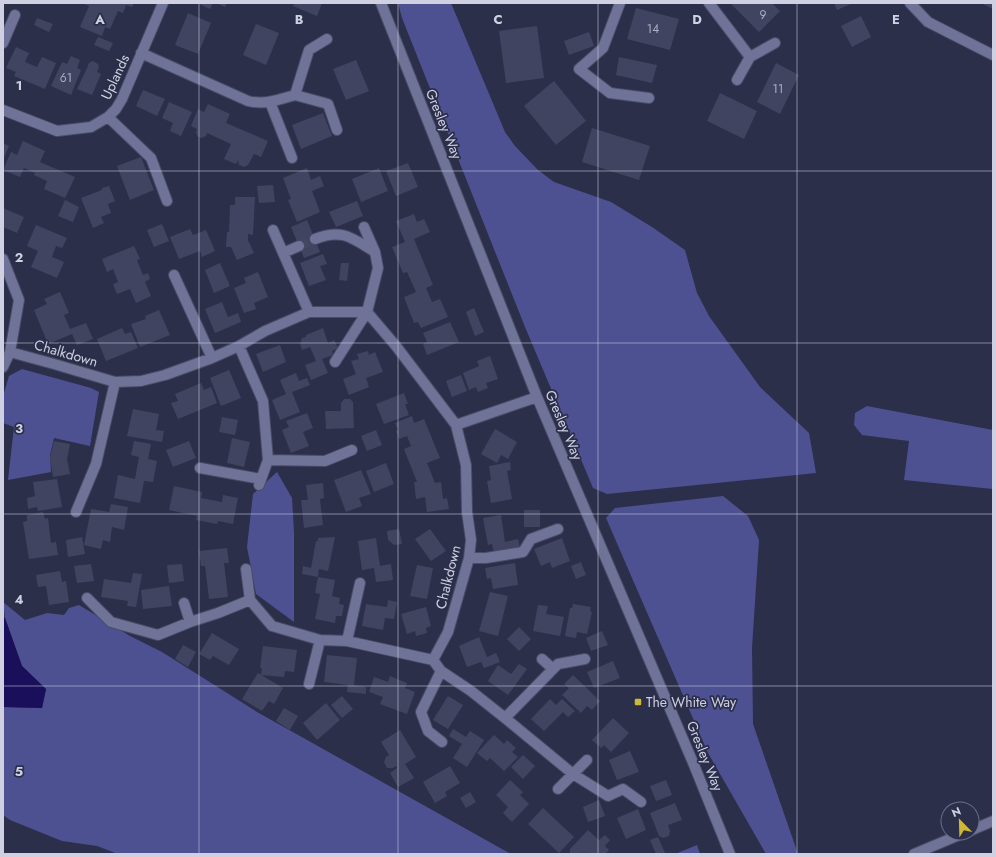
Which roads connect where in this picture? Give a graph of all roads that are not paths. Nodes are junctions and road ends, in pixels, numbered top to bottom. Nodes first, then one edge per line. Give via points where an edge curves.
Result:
1 (163, 3) edge
2 (381, 3) edge
3 (620, 3) edge
4 (709, 3) edge
5 (910, 3) edge
6 (15, 15) dead end
7 (327, 39) dead end
8 (775, 42) dead end
9 (3, 43) edge
10 (141, 53) junction
11 (993, 55) edge
12 (750, 57) junction
13 (738, 80) dead end
14 (295, 96) junction
15 (648, 98) dead end
16 (270, 102) junction
17 (3, 110) edge
18 (108, 117) junction
19 (338, 130) dead end
20 (292, 158) dead end
21 (167, 202) dead end
22 (364, 227) dead end
23 (273, 230) dead end
24 (315, 240) tunnel mouth
25 (299, 246) tunnel mouth
26 (375, 252) junction
27 (283, 253) junction
28 (3, 260) edge
29 (174, 275) dead end
30 (309, 312) junction
31 (367, 312) junction
32 (238, 346) junction
33 (10, 352) junction
34 (212, 358) junction
35 (335, 362) dead end
36 (3, 367) edge
37 (115, 382) junction
38 (537, 397) junction
39 (456, 425) junction
40 (352, 450) dead end
41 (268, 460) junction
42 (200, 468) dead end
43 (76, 512) dead end
44 (558, 529) dead end
45 (469, 558) junction
46 (246, 569) dead end
47 (360, 583) dead end
48 (87, 598) dead end
49 (250, 600) junction
50 (184, 603) dead end
51 (190, 622) junction
52 (320, 640) junction
53 (347, 641) junction
54 (542, 659) dead end
55 (585, 659) dead end
56 (433, 660) junction
57 (555, 667) junction
58 (441, 671) junction
59 (309, 684) dead end
60 (505, 718) junction
61 (442, 742) dead end
62 (587, 760) dead end
63 (573, 774) junction
64 (558, 789) dead end
65 (641, 802) dead end
66 (993, 821) edge
67 (980, 827) edge
68 (945, 841) edge
69 (730, 854) edge
70 (914, 854) edge

1 - 10 street, Uplands
2 - 38 street, Gresley Way
3 - 15 street via 603,48 580,69 610,93
4 - 12 street
5 - 11 street via 928,22
6 - 9 street
7 - 14 street via 309,50
8 - 12 street
10 - 16 street, Uplands via 248,101
10 - 18 street, Uplands via 122,99
12 - 13 street
14 - 16 street, Uplands
14 - 19 street via 328,104
16 - 20 street
17 - 18 street, Uplands via 57,131 92,127
18 - 21 street via 151,158
22 - 26 street
23 - 27 street
24 - 26 street via 334,234 354,239
25 - 27 street
26 - 31 street via 378,268
27 - 30 street
28 - 33 street via 19,300
29 - 34 street
30 - 31 street, Chalkdown
30 - 32 street, Chalkdown
31 - 35 street
31 - 39 street, Chalkdown
32 - 34 street, Chalkdown
32 - 41 street via 263,401
33 - 36 street
33 - 37 street, Chalkdown
34 - 37 street, Chalkdown via 141,381
37 - 43 street via 96,464
38 - 39 street
38 - 69 street, Gresley Way
39 - 45 street, Chalkdown via 466,465 467,512 471,540
40 - 41 street via 325,461
41 - 42 street via 260,482
44 - 45 street via 531,539 523,552
45 - 56 street, Chalkdown via 448,632
46 - 49 street
47 - 53 street
48 - 51 street via 112,622 158,635
49 - 51 street
49 - 52 street via 272,626
50 - 51 street
52 - 53 street
52 - 59 street
53 - 56 street
54 - 57 street
55 - 57 street
56 - 58 street
57 - 60 street
58 - 60 street
58 - 61 street via 421,712 428,731
60 - 63 street
62 - 63 street
63 - 64 street
63 - 65 street via 608,796 623,789
66 - 67 street
68 - 70 street

